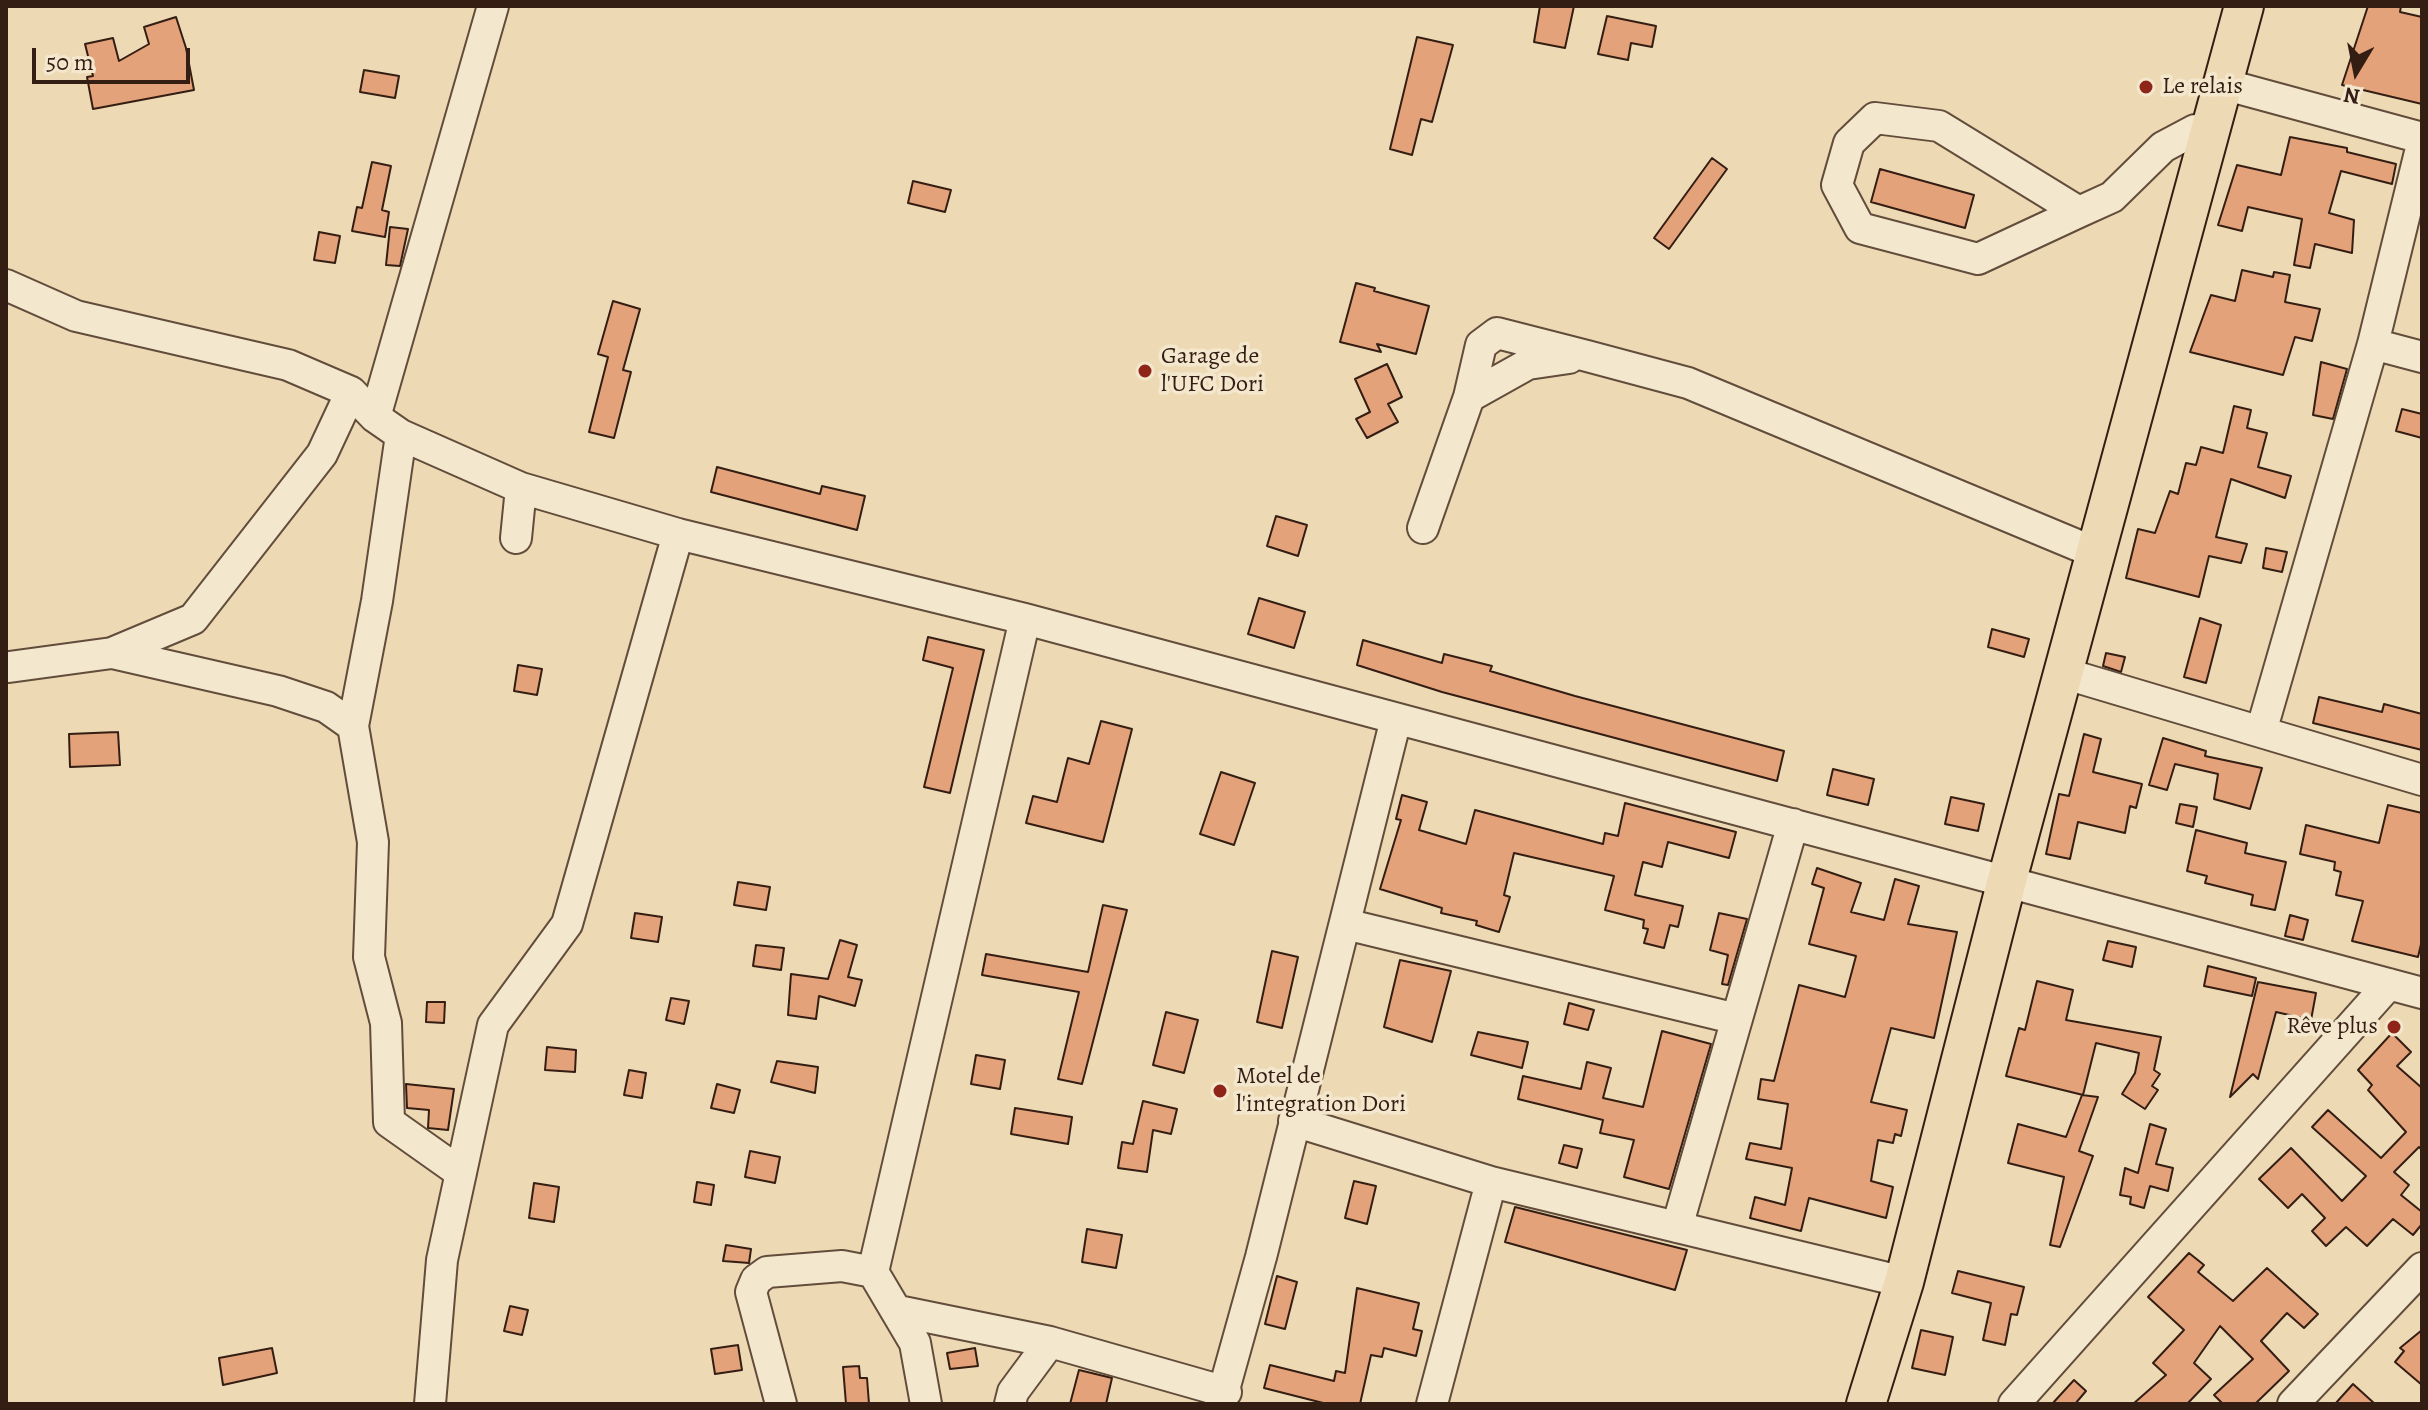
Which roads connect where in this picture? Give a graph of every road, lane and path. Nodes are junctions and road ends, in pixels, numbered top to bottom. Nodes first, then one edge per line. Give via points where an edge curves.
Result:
1 (493, 6) edge
2 (2244, 6) edge
3 (2223, 84) junction
4 (2212, 130) junction
5 (2422, 138) edge
6 (2422, 144) edge
7 (2079, 212) junction
8 (6, 285) edge
9 (2373, 344) junction
10 (1587, 356) junction
11 (2422, 357) edge
12 (351, 392) junction
13 (1469, 397) junction
14 (375, 417) junction
15 (401, 435) junction
16 (521, 488) junction
17 (1423, 528) dead end
18 (678, 534) junction
19 (516, 538) dead end
20 (2096, 553) junction
21 (1025, 619) junction
22 (112, 653) junction
23 (9, 667) dead end
24 (2063, 673) junction
25 (1396, 719) junction
26 (353, 726) junction
27 (2261, 732) junction
28 (2422, 780) edge
29 (1793, 824) junction
30 (2007, 880) junction
31 (1345, 924) junction
32 (2389, 984) junction
33 (2422, 993) edge
34 (1737, 1019) junction
35 (1294, 1121) junction
36 (461, 1173) junction
37 (1491, 1182) junction
38 (1677, 1227) junction
39 (2422, 1268) edge
40 (873, 1272) junction
41 (1904, 1282) junction
42 (898, 1311) junction
43 (1050, 1342) junction
44 (1223, 1398) edge
45 (430, 1404) edge
46 (781, 1404) edge
47 (926, 1404) edge
48 (1010, 1404) edge
49 (1432, 1404) edge
50 (1866, 1404) edge
51 (2014, 1404) edge
52 (2293, 1404) edge

1 - 14 street
2 - 3 main road
3 - 4 main road
3 - 5 street
4 - 7 street via 2195,130 2163,147 2112,197
4 - 20 main road
6 - 9 street
7 - 7 street via 1978,259 1860,228 1837,185 1849,143 1875,118 1939,126
8 - 12 street via 76,316 288,365
9 - 11 street
9 - 27 street
10 - 13 street via 1528,364
10 - 13 street via 1497,333 1481,345
10 - 20 street via 1688,383
12 - 14 street
12 - 22 street via 322,454 193,619
13 - 17 street
14 - 15 street
15 - 16 street
15 - 26 street
16 - 18 street
16 - 19 street
18 - 21 street
18 - 36 street via 567,924 493,1025
20 - 24 main road
21 - 25 street
21 - 40 street
22 - 23 street
22 - 26 street via 278,691 326,707
24 - 27 street
24 - 30 main road
25 - 29 street
25 - 31 street
26 - 36 street via 373,842 369,957 386,1023 389,1122
27 - 28 street
29 - 30 street
29 - 34 street
30 - 32 street
30 - 41 main road
31 - 34 street
31 - 35 street
32 - 33 street
32 - 51 street
34 - 38 street
35 - 37 street
35 - 44 street
36 - 45 street via 442,1260
37 - 38 street
37 - 49 street
38 - 41 street
39 - 52 street
40 - 42 street
40 - 46 street via 842,1266 767,1272 756,1280 751,1292
41 - 50 main road
42 - 43 street
42 - 47 street via 915,1343
43 - 44 street
43 - 48 street

